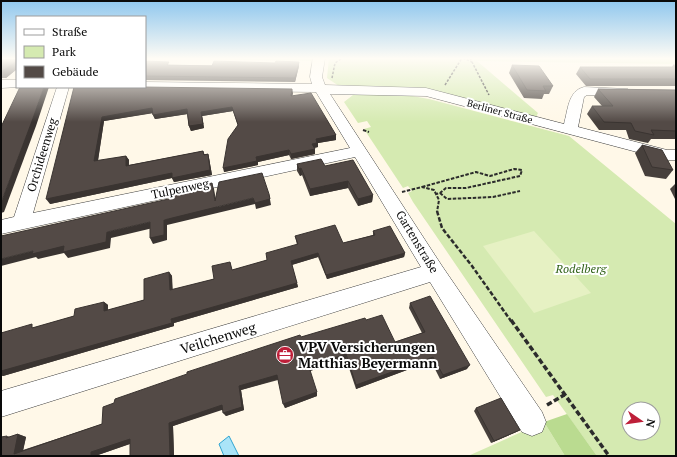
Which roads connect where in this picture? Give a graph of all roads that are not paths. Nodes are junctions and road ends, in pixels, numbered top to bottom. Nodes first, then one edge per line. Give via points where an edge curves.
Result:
1 (318, 79) edge
2 (1, 84) edge
3 (16, 84) edge
4 (326, 85) junction
5 (146, 86) edge
6 (63, 88) edge
7 (638, 92) edge
8 (570, 130) junction
9 (359, 151) junction
10 (673, 157) edge
11 (21, 223) junction
12 (1, 227) edge
13 (436, 272) junction
14 (1, 404) edge
15 (538, 414) road end

1 - 4 street, Gartenstraße
2 - 3 street
4 - 5 street, Berliner Straße
4 - 8 street, Berliner Straße via 333,90 426,92
4 - 9 street, Gartenstraße via 328,98
6 - 11 street, Orchideenweg
7 - 8 street via 584,91 578,96
8 - 10 street, Berliner Straße
9 - 11 street, Tulpenweg
9 - 13 street, Gartenstraße
11 - 12 street, Tulpenweg
13 - 14 street, Veilchenweg
13 - 15 street, Gartenstraße

